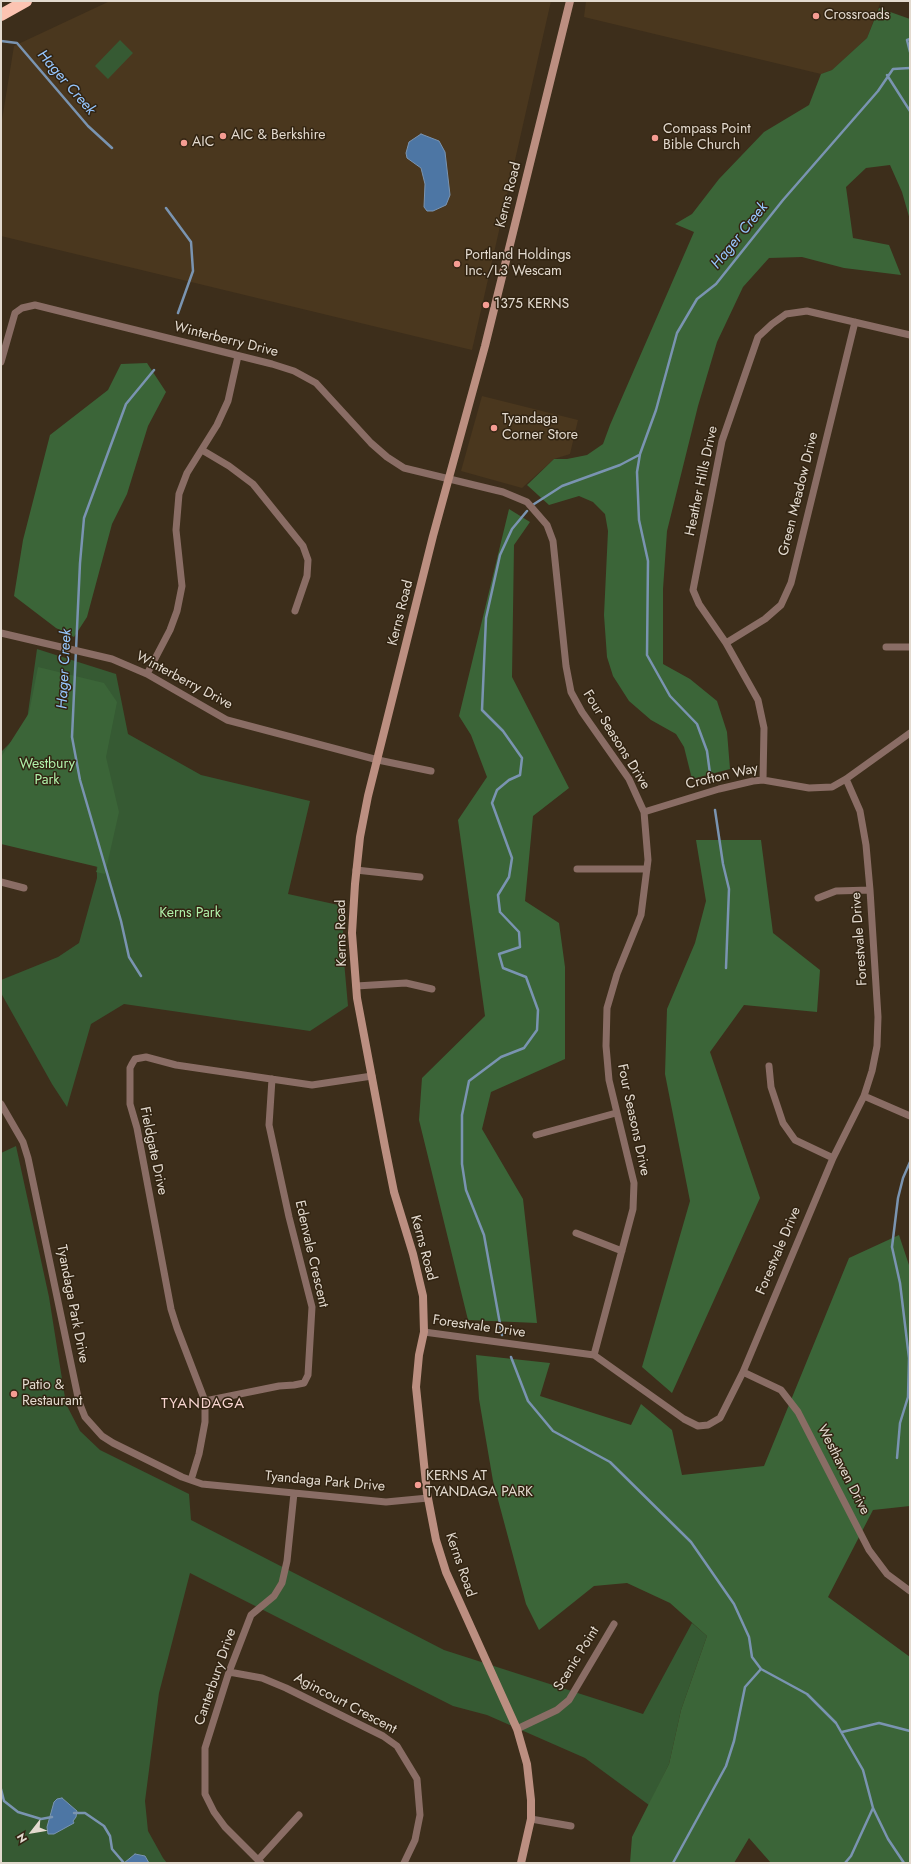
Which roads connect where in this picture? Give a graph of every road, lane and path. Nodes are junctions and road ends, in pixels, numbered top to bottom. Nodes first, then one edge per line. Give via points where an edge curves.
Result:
1 (26, 1) edge
2 (570, 1) edge
3 (1, 15) edge
4 (855, 322) junction
5 (910, 335) edge
6 (238, 356) junction
7 (1, 362) edge
8 (202, 450) junction
9 (448, 479) junction
10 (295, 611) dead end
11 (1, 633) edge
12 (726, 643) junction
13 (886, 647) dead end
14 (910, 647) edge
15 (147, 674) junction
16 (910, 733) edge
17 (378, 760) junction
18 (431, 771) dead end
19 (846, 779) junction
20 (764, 780) junction
21 (644, 812) junction
22 (577, 869) dead end
23 (647, 869) junction
24 (356, 870) junction
25 (420, 876) dead end
26 (1, 882) edge
27 (24, 888) dead end
28 (870, 890) junction
29 (818, 898) dead end
30 (356, 986) junction
31 (432, 989) dead end
32 (769, 1066) dead end
33 (372, 1076) junction
34 (272, 1079) junction
35 (864, 1096) junction
36 (1, 1104) edge
37 (616, 1113) junction
38 (910, 1116) edge
39 (536, 1135) dead end
40 (833, 1158) junction
41 (576, 1233) dead end
42 (622, 1251) junction
43 (424, 1332) junction
44 (594, 1355) junction
45 (743, 1372) junction
46 (205, 1401) junction
47 (192, 1480) junction
48 (294, 1493) junction
49 (428, 1498) junction
50 (910, 1591) edge
51 (614, 1624) dead end
52 (230, 1672) junction
53 (517, 1729) junction
54 (299, 1815) dead end
55 (531, 1819) junction
56 (571, 1826) dead end
57 (260, 1862) edge
58 (404, 1863) edge
59 (521, 1863) edge

1 - 3 highway
2 - 9 street, Kerns Road via 485,346
4 - 5 street, Heather Hills Drive
4 - 12 street, Green Meadow Drive via 791,583 781,605 765,619
4 - 12 street, Heather Hills Drive via 807,311 786,314 758,337 722,441 693,590 699,604
6 - 7 street, Winterberry Drive via 35,305 22,308 15,313
6 - 8 street via 228,401
6 - 9 street, Winterberry Drive via 294,371 316,383 387,457 404,468
8 - 10 street via 253,484 304,546 308,560 307,576
8 - 15 street via 187,473 178,500 176,530 182,586 177,611
9 - 17 street, Kerns Road
9 - 21 street, Four Seasons Drive via 503,492 527,502 547,524 553,541 571,692 629,779
11 - 15 street, Winterberry Drive via 112,659
12 - 20 street, Heather Hills Drive via 758,700 764,728
13 - 14 street
15 - 17 street, Winterberry Drive via 227,720
16 - 19 street, Crofton Way
17 - 18 street, Winterberry Drive
17 - 24 street, Kerns Road via 368,796
19 - 20 street, Crofton Way via 832,787 809,788
19 - 28 street, Forestvale Drive via 860,812
20 - 21 street, Crofton Way via 719,789
21 - 23 street, Four Seasons Drive
22 - 23 street
23 - 37 street, Four Seasons Drive via 641,915 617,974 607,1008 606,1046 609,1080
24 - 25 street
24 - 30 street, Kerns Road via 352,933
26 - 27 street
28 - 29 street via 836,891
28 - 35 street, Forestvale Drive via 878,1017 877,1046
30 - 31 street via 406,984
30 - 33 street, Kerns Road
32 - 40 street via 771,1087 783,1124 795,1140
33 - 34 street, Fieldgate Drive via 312,1085
33 - 43 street, Kerns Road via 394,1192 419,1274 423,1296
34 - 46 street, Edenvale Crescent via 269,1125 312,1307 308,1375 304,1382 294,1386 279,1386
34 - 46 street, Fieldgate Drive via 176,1065 146,1057 135,1059 130,1068 130,1104 137,1128 171,1309
35 - 38 street
35 - 40 street, Forestvale Drive
36 - 47 street, Tyandaga Park Drive via 23,1142 28,1158 71,1370 85,1417 98,1432 113,1443
37 - 39 street
37 - 42 street, Four Seasons Drive via 634,1183 633,1209
40 - 45 street, Forestvale Drive
41 - 42 street
42 - 44 street, Four Seasons Drive
43 - 44 street, Forestvale Drive
43 - 49 street, Kerns Road via 416,1387
44 - 45 street, Forestvale Drive via 684,1419 698,1426 708,1425 720,1418
45 - 50 street, Westhaven Drive via 781,1390 798,1412 869,1550 887,1574
46 - 47 street, Fieldgate Drive via 205,1422
47 - 48 street, Tyandaga Park Drive via 216,1486
48 - 49 street, Tyandaga Park Drive via 386,1502
48 - 52 street, Canterbury Drive via 287,1561 282,1583 274,1596 251,1615
49 - 53 street, Kerns Road via 436,1540 446,1572
51 - 53 street, Scenic Point via 569,1700 557,1710
52 - 57 street, Canterbury Drive via 205,1748 205,1794 225,1828
52 - 58 street, Agincourt Crescent via 262,1678 286,1688 383,1736 397,1746 417,1779 420,1815 414,1840
53 - 55 street, Kerns Road via 532,1800
54 - 57 street
55 - 56 street
55 - 59 street, Kerns Road

